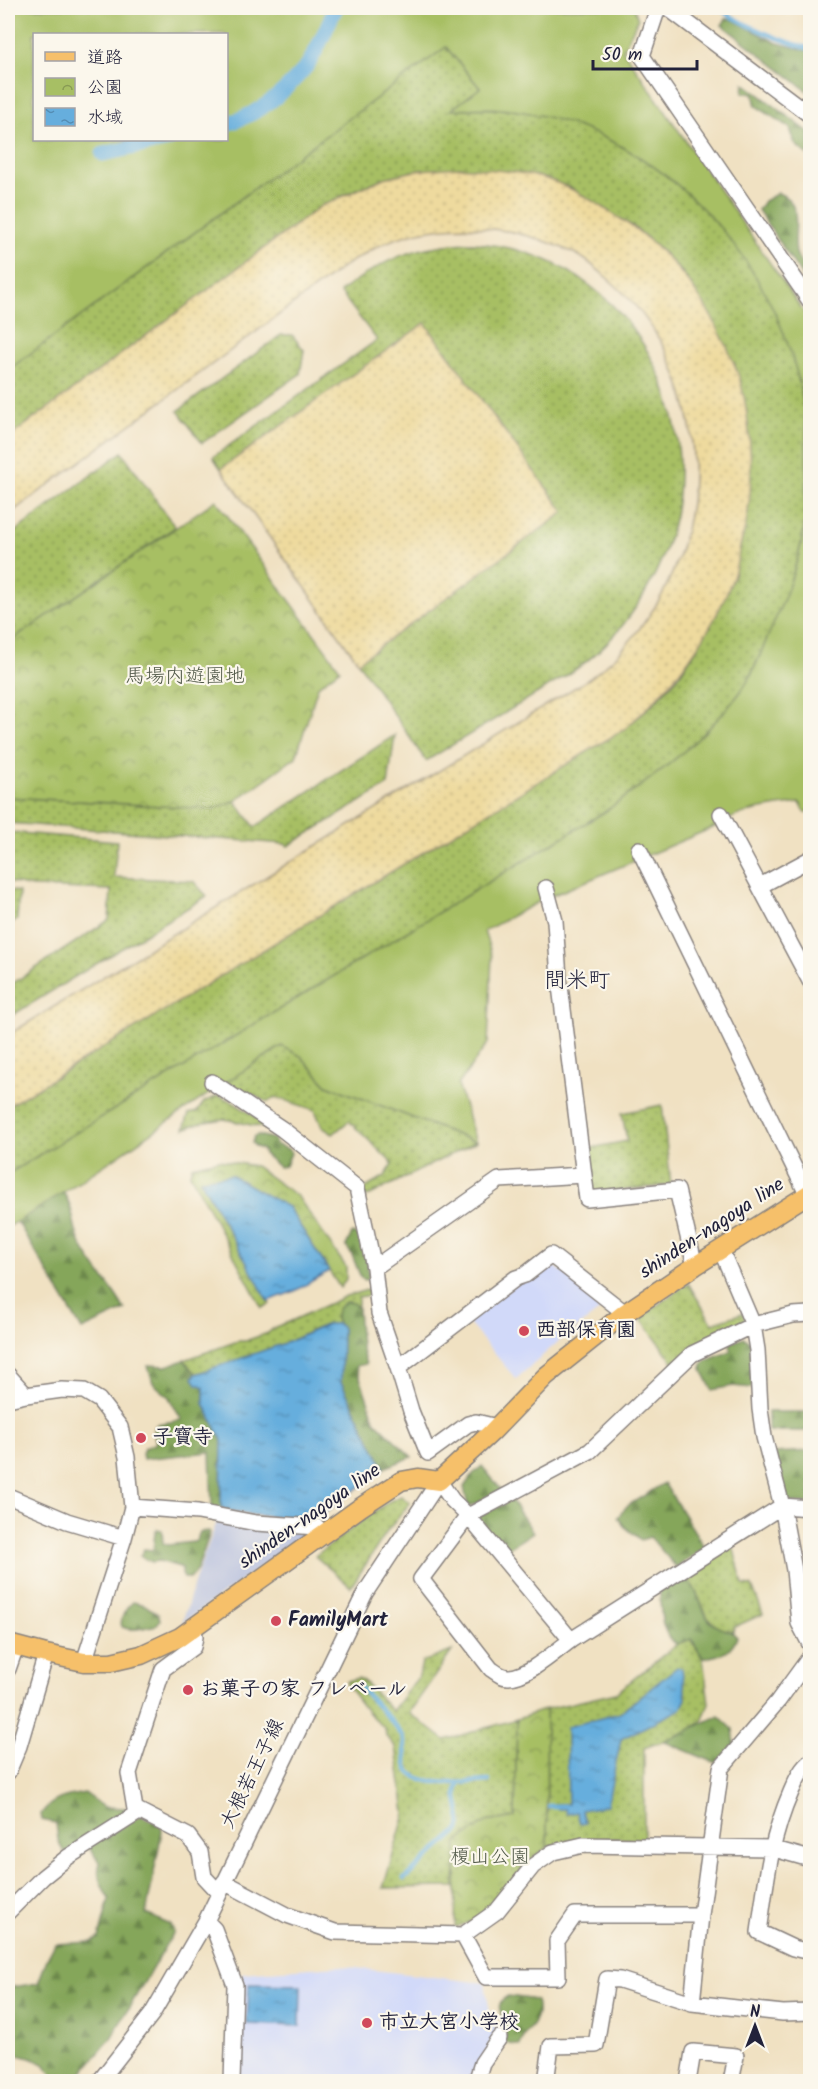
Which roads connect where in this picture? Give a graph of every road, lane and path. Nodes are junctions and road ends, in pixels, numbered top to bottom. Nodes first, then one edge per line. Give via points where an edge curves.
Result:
1 (658, 8) edge
2 (668, 8) edge
3 (810, 115) edge
4 (810, 300) edge
5 (721, 814) dead end
6 (639, 849) dead end
7 (810, 859) edge
8 (760, 886) junction
9 (546, 888) dead end
10 (810, 981) edge
11 (212, 1082) dead end
12 (583, 1175) junction
13 (809, 1194) edge
14 (721, 1250) junction
15 (695, 1266) junction
16 (374, 1268) junction
17 (625, 1313) junction
18 (810, 1314) edge
19 (753, 1325) junction
20 (398, 1368) junction
21 (8, 1375) edge
22 (26, 1395) junction
23 (8, 1399) edge
24 (496, 1427) junction
25 (439, 1481) junction
26 (8, 1496) edge
27 (782, 1506) junction
28 (132, 1507) junction
29 (810, 1508) edge
30 (468, 1516) junction
31 (323, 1534) junction
32 (124, 1538) junction
33 (194, 1627) junction
34 (571, 1640) junction
35 (810, 1644) edge
36 (12, 1645) edge
37 (46, 1654) junction
38 (810, 1657) edge
39 (84, 1662) junction
40 (8, 1670) edge
41 (810, 1762) edge
42 (8, 1772) edge
43 (139, 1812) junction
44 (711, 1845) junction
45 (771, 1848) junction
46 (810, 1859) edge
47 (221, 1887) junction
48 (8, 1912) edge
49 (701, 1916) junction
50 (206, 1921) junction
51 (462, 1935) junction
52 (810, 1952) edge
53 (692, 2004) junction
54 (810, 2012) edge
55 (499, 2038) dead end
56 (99, 2082) edge
57 (232, 2082) edge
58 (476, 2082) edge
59 (546, 2082) edge
60 (688, 2082) edge
61 (731, 2082) edge

1 - 4 street via 642,56
2 - 3 street
5 - 8 street
6 - 13 street
7 - 8 street
8 - 10 street
9 - 12 street via 555,921
11 - 16 street via 282,1129 357,1188
12 - 15 street via 587,1199 677,1190
12 - 16 street via 499,1180
13 - 14 main road, shinden-nagoya line
14 - 15 main road, shinden-nagoya line
14 - 19 street
15 - 17 main road, shinden-nagoya line
16 - 20 street via 379,1313
17 - 20 street via 551,1255
17 - 24 main road, shinden-nagoya line via 546,1376
18 - 19 street
19 - 27 street via 758,1350 759,1409
19 - 30 street via 692,1354 590,1451
20 - 24 street via 428,1453 468,1424
21 - 22 street
22 - 23 street
22 - 28 street via 84,1391 99,1400 120,1427
24 - 25 main road, shinden-nagoya line
25 - 30 street
25 - 31 main road, shinden-nagoya line via 400,1481
25 - 47 street, 大根若王子線 via 365,1593
26 - 32 street via 68,1521
27 - 29 street
27 - 34 street
27 - 35 street via 799,1623
28 - 31 street via 317,1527
28 - 32 street
30 - 34 street
30 - 34 street via 421,1579 491,1669 510,1678 522,1675
31 - 33 main road, shinden-nagoya line
32 - 39 street
33 - 39 main road, shinden-nagoya line via 141,1655 111,1662
33 - 43 street via 193,1647 163,1669 134,1756 129,1773 135,1809
36 - 37 main road, shinden-nagoya line
36 - 40 street
37 - 39 main road, shinden-nagoya line
37 - 42 street via 20,1746
38 - 44 street via 721,1768
41 - 45 street via 798,1776
43 - 47 street via 188,1836 200,1852 204,1877
43 - 48 street via 68,1857
44 - 45 street
44 - 49 street
44 - 51 street via 584,1845 553,1852 533,1866 497,1911
45 - 46 street
45 - 52 street via 759,1932
47 - 50 street, 大根若王子線
47 - 51 street via 335,1932
49 - 51 street via 575,1915 557,1941 558,1977 486,1977
49 - 53 street
50 - 56 street, 大根若王子線 via 152,2014
50 - 57 street via 214,1929 235,1985
53 - 54 street
53 - 59 street via 607,1979 596,2045 552,2046
55 - 58 street via 482,2063
60 - 61 street via 693,2052 736,2056

